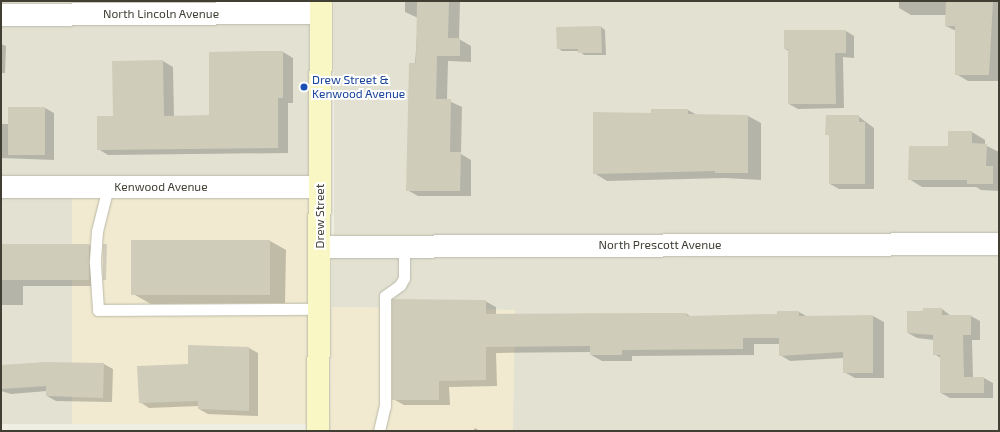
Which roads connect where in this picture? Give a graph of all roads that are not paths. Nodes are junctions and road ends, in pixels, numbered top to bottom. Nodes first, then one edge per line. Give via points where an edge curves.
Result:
1 (321, 7) edge
2 (1, 15) edge
3 (1, 187) edge
4 (108, 187) junction
5 (320, 187) junction
6 (999, 244) edge
7 (320, 247) junction
8 (404, 247) junction
9 (319, 309) junction
10 (318, 431) edge
11 (379, 431) edge

1 - 2 street, North Lincoln Avenue
1 - 5 main road, Drew Street
3 - 4 street, Kenwood Avenue
4 - 5 street, Kenwood Avenue
4 - 9 lane via 97,231 95,263 98,310
5 - 7 main road, Drew Street
6 - 8 street, North Prescott Avenue
7 - 8 street, North Prescott Avenue
7 - 9 main road, Drew Street
8 - 11 lane via 404,278 400,286 385,296 385,406
9 - 10 main road, Drew Street

